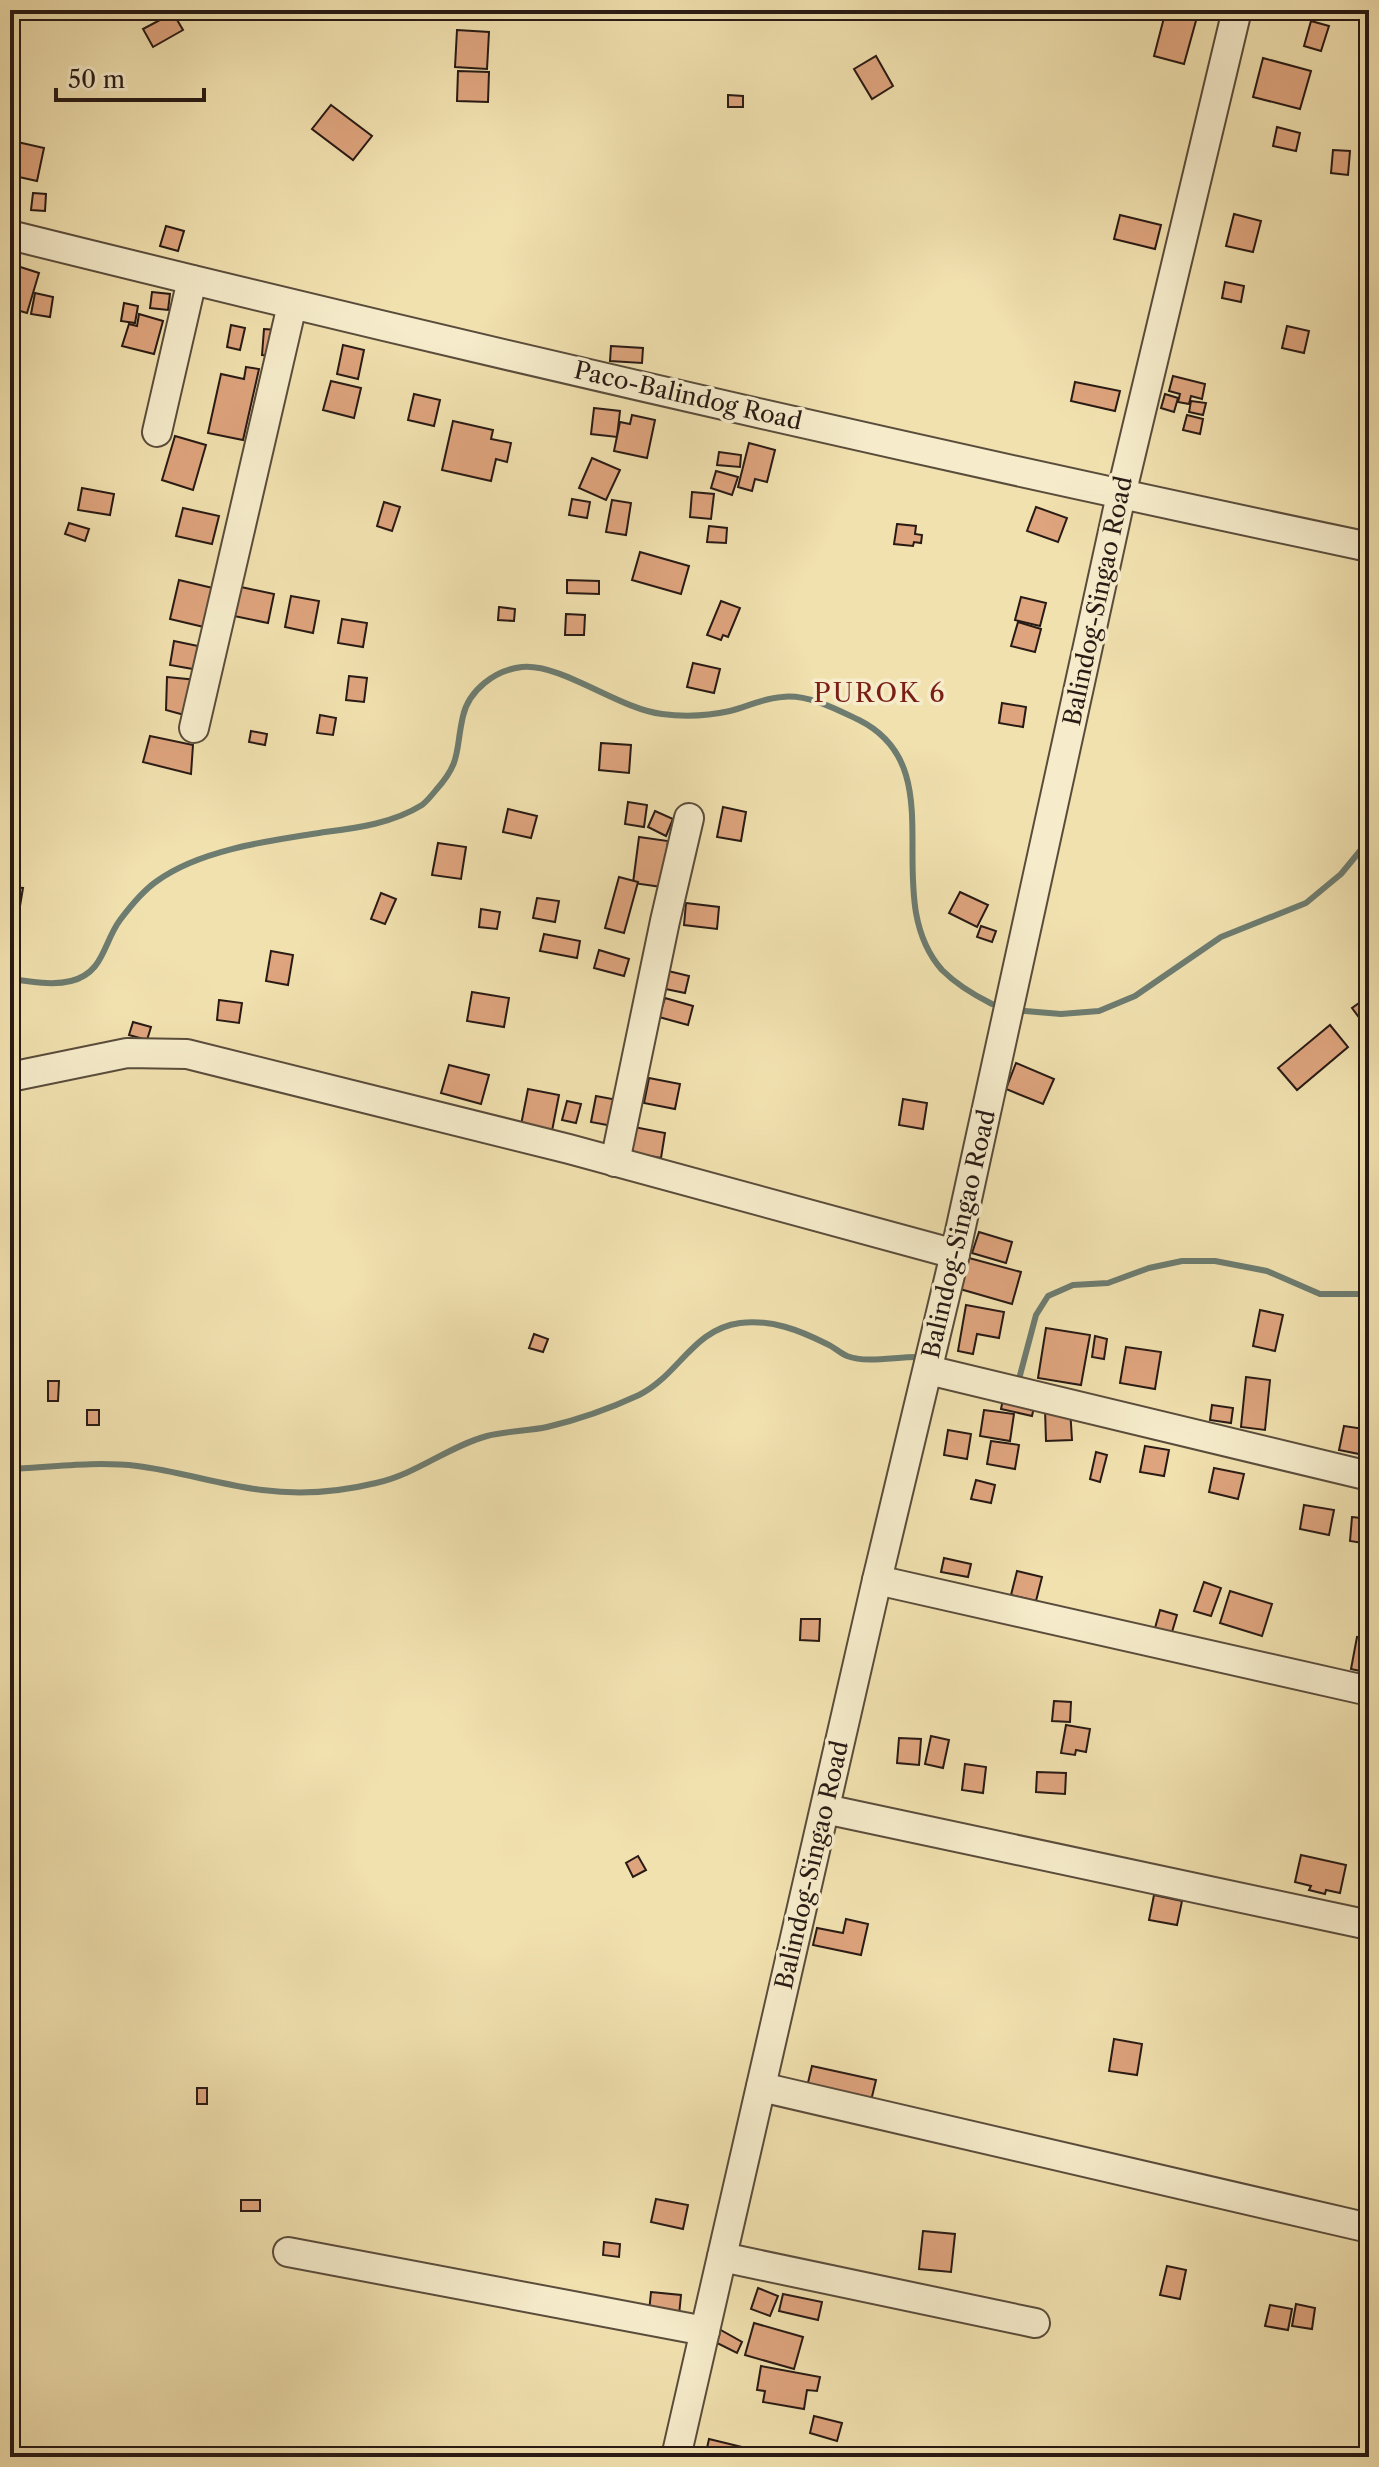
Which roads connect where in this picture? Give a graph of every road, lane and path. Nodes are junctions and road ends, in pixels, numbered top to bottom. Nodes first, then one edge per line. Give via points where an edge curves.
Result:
1 (1237, 10) edge
2 (10, 235) edge
3 (192, 280) junction
4 (292, 305) junction
5 (157, 432) dead end
6 (1121, 495) junction
7 (1369, 547) edge
8 (194, 728) dead end
9 (689, 818) dead end
10 (10, 1077) edge
11 (615, 1162) junction
12 (955, 1254) junction
13 (928, 1370) junction
14 (1369, 1476) edge
15 (877, 1580) junction
16 (1369, 1691) edge
17 (825, 1809) junction
18 (1369, 1925) edge
19 (761, 2087) junction
20 (1369, 2228) edge
21 (288, 2252) dead end
22 (722, 2257) junction
23 (1035, 2323) dead end
24 (705, 2331) junction
25 (676, 2457) edge

1 - 6 street, Balindog-Singao Road
2 - 3 street, Paco-Balindog Road
3 - 4 street, Paco-Balindog Road
3 - 5 street
4 - 6 street, Paco-Balindog Road
4 - 8 street
6 - 7 street, Paco-Balindog Road
6 - 12 street, Balindog-Singao Road
9 - 11 street
10 - 11 street via 127,1053 187,1054
11 - 12 street
12 - 13 street, Balindog-Singao Road
13 - 14 street
13 - 15 street, Balindog-Singao Road
15 - 16 street
15 - 17 street, Balindog-Singao Road
17 - 18 street
17 - 19 street, Balindog-Singao Road
19 - 20 street
19 - 22 street, Balindog-Singao Road
21 - 24 street
22 - 23 street
22 - 24 street, Balindog-Singao Road
24 - 25 street, Balindog-Singao Road

